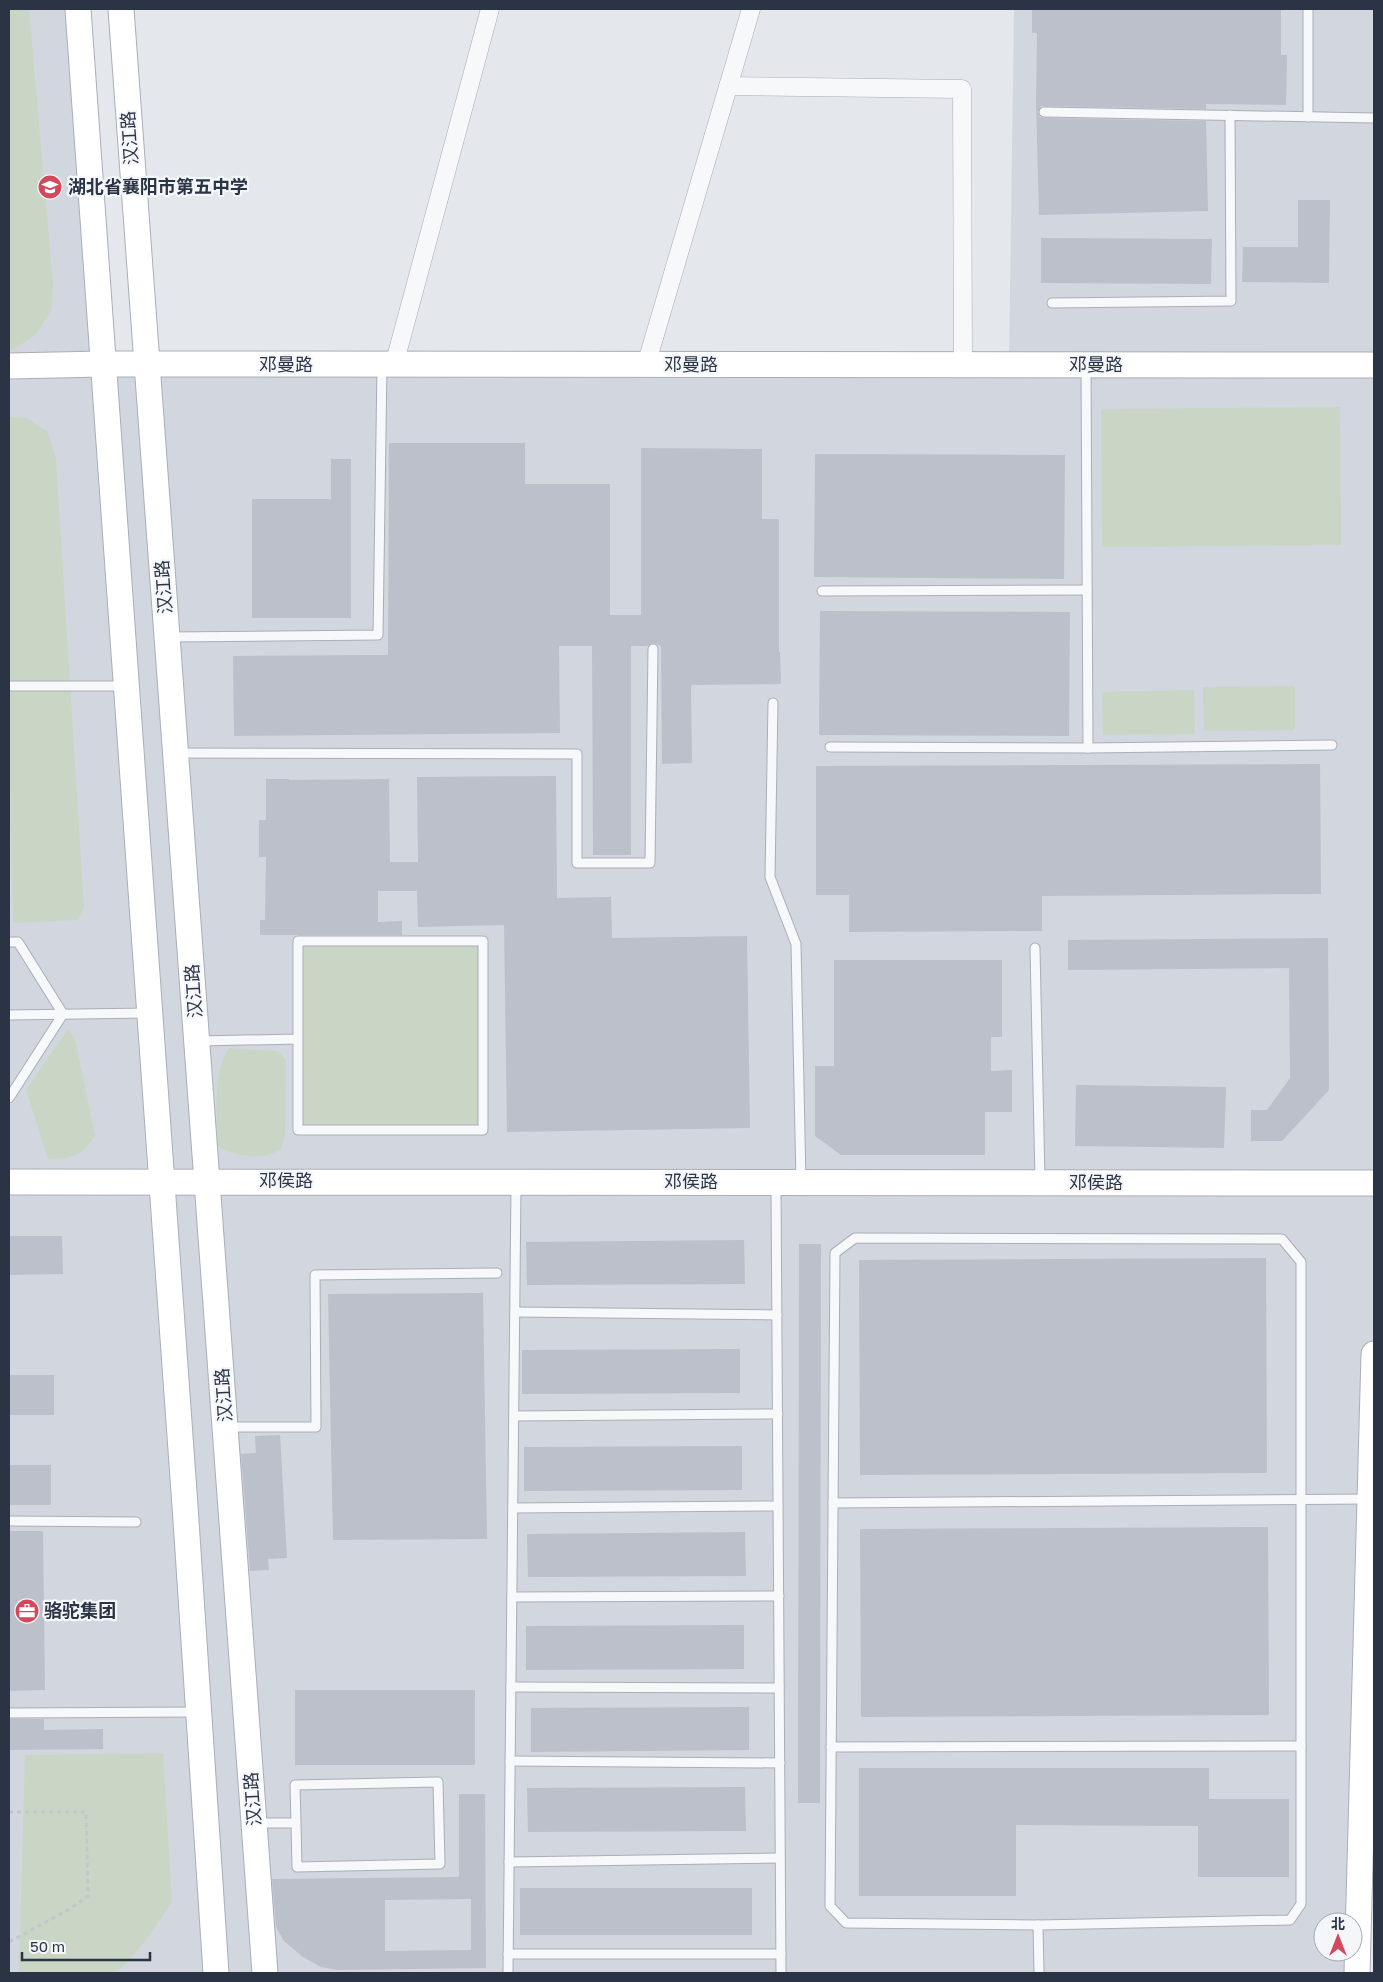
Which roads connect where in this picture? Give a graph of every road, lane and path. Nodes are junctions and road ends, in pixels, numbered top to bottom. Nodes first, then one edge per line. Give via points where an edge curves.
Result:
1 (78, 9) edge
2 (121, 9) edge
3 (490, 9) edge
4 (751, 9) edge
5 (1308, 9) edge
6 (728, 86) junction
7 (1044, 112) dead end
8 (1230, 116) junction
9 (1308, 117) junction
10 (1374, 118) edge
11 (1052, 303) dead end
12 (103, 364) junction
13 (147, 364) junction
14 (388, 365) junction
15 (646, 365) junction
16 (963, 365) junction
17 (1086, 365) junction
18 (1374, 365) edge
19 (9, 366) edge
20 (1087, 590) junction
21 (822, 591) dead end
22 (168, 637) junction
23 (653, 649) dead end
24 (9, 686) edge
25 (126, 686) junction
26 (773, 703) dead end
27 (1332, 744) dead end
28 (830, 747) dead end
29 (1088, 748) junction
30 (176, 753) junction
31 (9, 942) edge
32 (1035, 948) dead end
33 (150, 1013) junction
34 (63, 1014) junction
35 (9, 1015) edge
36 (298, 1039) junction
37 (198, 1041) junction
38 (9, 1098) edge
39 (162, 1181) junction
40 (208, 1181) junction
41 (9, 1182) edge
42 (516, 1182) junction
43 (776, 1182) junction
44 (801, 1182) junction
45 (1040, 1183) junction
46 (1374, 1183) edge
47 (497, 1273) dead end
48 (515, 1312) junction
49 (777, 1315) junction
50 (1374, 1354) edge
51 (778, 1414) junction
52 (514, 1416) junction
53 (226, 1427) junction
54 (1373, 1472) edge
55 (1301, 1499) junction
56 (1370, 1499) junction
57 (833, 1502) junction
58 (778, 1506) junction
59 (513, 1508) junction
60 (9, 1521) edge
61 (136, 1522) dead end
62 (779, 1596) junction
63 (512, 1597) junction
64 (511, 1687) junction
65 (779, 1688) junction
66 (198, 1712) junction
67 (9, 1713) edge
68 (1301, 1746) junction
69 (831, 1747) junction
70 (510, 1761) junction
71 (780, 1763) junction
72 (9, 1812) edge
73 (296, 1822) junction
74 (254, 1823) junction
75 (780, 1858) junction
76 (509, 1862) junction
77 (1038, 1924) junction
78 (9, 1942) edge
79 (508, 1954) junction
80 (781, 1954) junction
81 (266, 1971) edge
82 (214, 1972) edge
83 (508, 1973) edge
84 (781, 1973) edge
85 (1039, 1973) edge
86 (1357, 1973) edge

1 - 12 main road
2 - 13 main road, 汉江路
3 - 14 street
4 - 6 street
5 - 9 lane
6 - 15 street
6 - 16 street via 962,89
7 - 8 lane
8 - 9 lane
8 - 11 lane via 1231,301
9 - 10 lane
12 - 13 main road, 邓曼路
12 - 19 main road, 邓曼路
12 - 25 main road
13 - 14 main road, 邓曼路
13 - 22 main road, 汉江路
14 - 15 main road, 邓曼路
14 - 22 lane via 378,635
15 - 16 main road, 邓曼路
16 - 17 main road, 邓曼路
17 - 18 main road, 邓曼路
17 - 20 lane
20 - 21 lane
20 - 29 lane
22 - 30 main road, 汉江路
23 - 30 lane via 650,863 577,863 577,754
24 - 25 lane
25 - 33 main road
26 - 44 lane via 770,877 796,944
27 - 29 lane
28 - 29 lane
30 - 37 main road, 汉江路
31 - 34 lane via 18,942
32 - 45 lane
33 - 34 lane
33 - 39 main road
34 - 35 lane
34 - 38 lane
36 - 36 lane via 298,1130 483,1130 483,941 298,941
36 - 37 lane
37 - 40 main road, 汉江路
39 - 40 main road, 邓侯路
39 - 41 main road, 邓侯路
39 - 66 main road
40 - 42 main road, 邓侯路
40 - 53 main road, 汉江路
42 - 43 main road, 邓侯路
42 - 48 lane
43 - 44 main road, 邓侯路
43 - 49 lane
44 - 45 main road, 邓侯路
45 - 46 main road, 邓侯路
47 - 53 lane via 315,1275 316,1427
48 - 49 lane
48 - 52 lane
49 - 51 lane
50 - 54 main road
51 - 52 lane
51 - 58 lane
52 - 59 lane
53 - 74 main road, 汉江路
54 - 56 main road
55 - 56 lane
55 - 57 lane
55 - 57 lane via 1301,1262 1282,1239 855,1238 836,1253
55 - 68 lane
56 - 86 main road
57 - 69 lane
58 - 59 lane
58 - 62 lane
59 - 63 lane
60 - 61 lane
62 - 63 lane
62 - 65 lane
63 - 64 lane
64 - 65 lane
64 - 70 lane
65 - 71 lane
66 - 67 lane
66 - 82 main road
68 - 69 lane
68 - 77 lane via 1300,1904 1290,1920
69 - 77 lane via 830,1906 846,1923
70 - 71 lane
70 - 76 lane
71 - 75 lane
72 - 78 path via 86,1812 88,1896
73 - 73 lane via 295,1784 438,1782 440,1864 297,1866
73 - 74 lane
74 - 81 main road, 汉江路
75 - 76 lane
75 - 80 lane
76 - 79 lane
77 - 85 lane
79 - 80 lane
79 - 83 lane
80 - 84 lane

